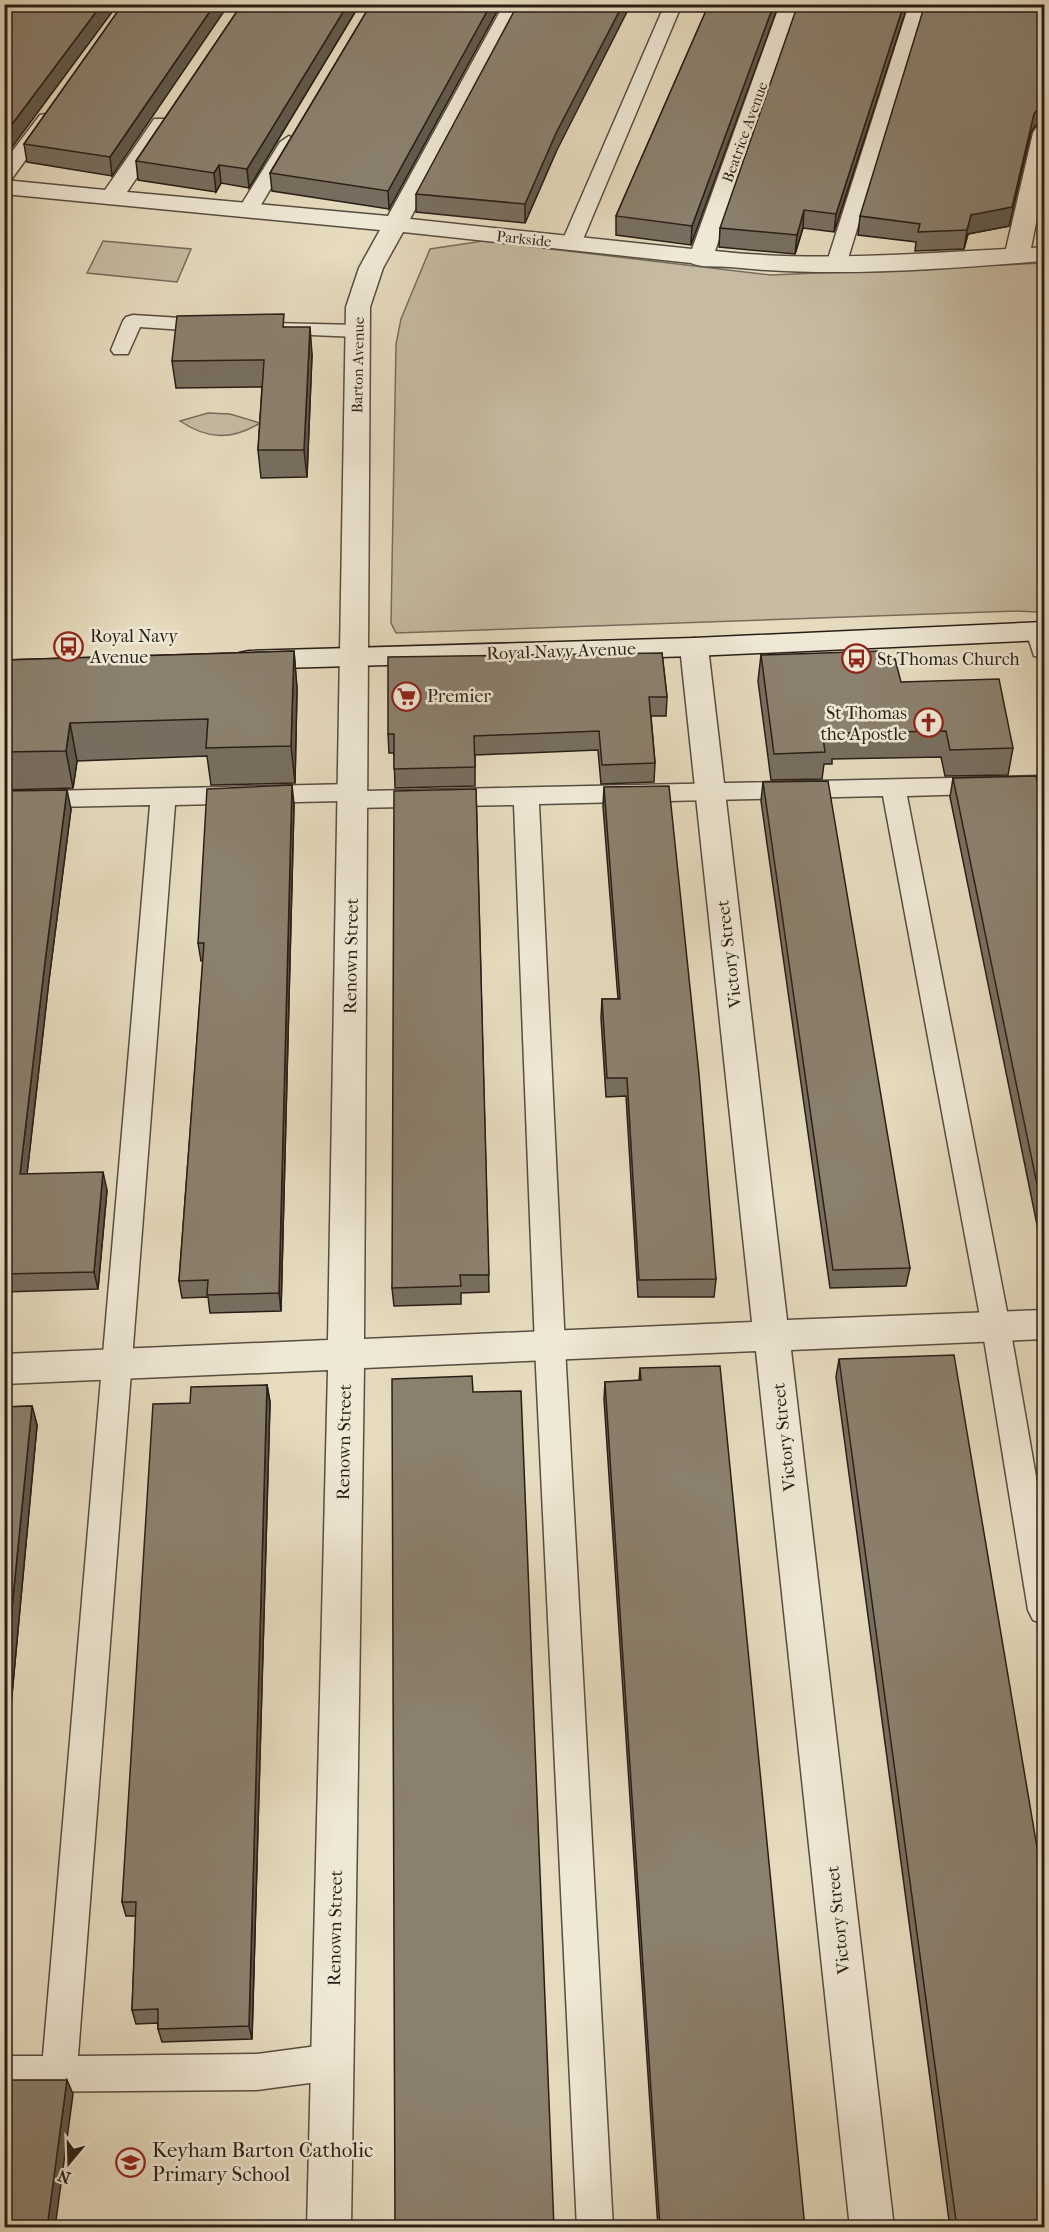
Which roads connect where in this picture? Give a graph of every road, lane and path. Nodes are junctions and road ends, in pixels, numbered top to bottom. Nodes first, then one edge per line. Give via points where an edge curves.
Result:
1 (515, 4) edge
2 (674, 4) edge
3 (791, 4) edge
4 (918, 4) edge
5 (60, 100) edge
6 (171, 111) edge
7 (301, 122) edge
8 (1044, 133) edge
9 (4, 176) edge
10 (4, 187) edge
11 (112, 197) junction
12 (248, 210) junction
13 (394, 224) junction
14 (571, 244) junction
15 (1044, 254) edge
16 (1017, 255) junction
17 (700, 259) junction
18 (836, 265) junction
19 (358, 331) junction
20 (121, 350) dead end
21 (1043, 637) edge
22 (694, 647) junction
23 (354, 657) junction
24 (226, 661) edge
25 (1044, 784) edge
26 (893, 788) junction
27 (710, 791) junction
28 (526, 795) junction
29 (353, 796) junction
30 (163, 797) junction
31 (4, 800) edge
32 (1044, 1324) edge
33 (996, 1327) junction
34 (773, 1338) junction
35 (550, 1347) junction
36 (346, 1354) junction
37 (115, 1364) junction
38 (4, 1369) edge
39 (1044, 1610) edge
40 (332, 2062) junction
41 (58, 2072) junction
42 (4, 2074) edge
43 (329, 2228) edge
44 (595, 2228) edge
45 (872, 2228) edge

1 - 13 street, Barton Avenue
2 - 14 lane
3 - 17 street, Beatrice Avenue
4 - 18 lane
5 - 9 lane
6 - 11 street
7 - 12 lane
8 - 16 street
10 - 11 street, Parkside
11 - 12 street, Parkside
12 - 13 street, Parkside
13 - 14 street, Parkside
13 - 19 street, Barton Avenue via 371,268 358,307
14 - 17 street, Parkside
15 - 16 street, Parkside
16 - 18 street, Parkside
17 - 18 street, Parkside
19 - 20 lane via 133,321
19 - 23 street, Barton Avenue
21 - 22 street, Royal Navy Avenue
22 - 23 street, Royal Navy Avenue
22 - 27 street, Victory Street
23 - 24 street, Royal Navy Avenue
23 - 29 street, Renown Street
25 - 26 lane
26 - 27 lane
26 - 33 lane
27 - 28 lane
27 - 34 street, Victory Street
28 - 29 lane
28 - 35 lane
29 - 30 lane
29 - 36 street, Renown Street
30 - 31 lane
30 - 37 lane
32 - 33 street
33 - 34 street
33 - 39 lane
34 - 35 street
34 - 45 street, Victory Street
35 - 36 street
35 - 44 lane
36 - 37 street
36 - 40 street, Renown Street
37 - 38 street
37 - 41 lane
40 - 41 lane via 257,2072
40 - 43 street, Renown Street
41 - 42 lane

